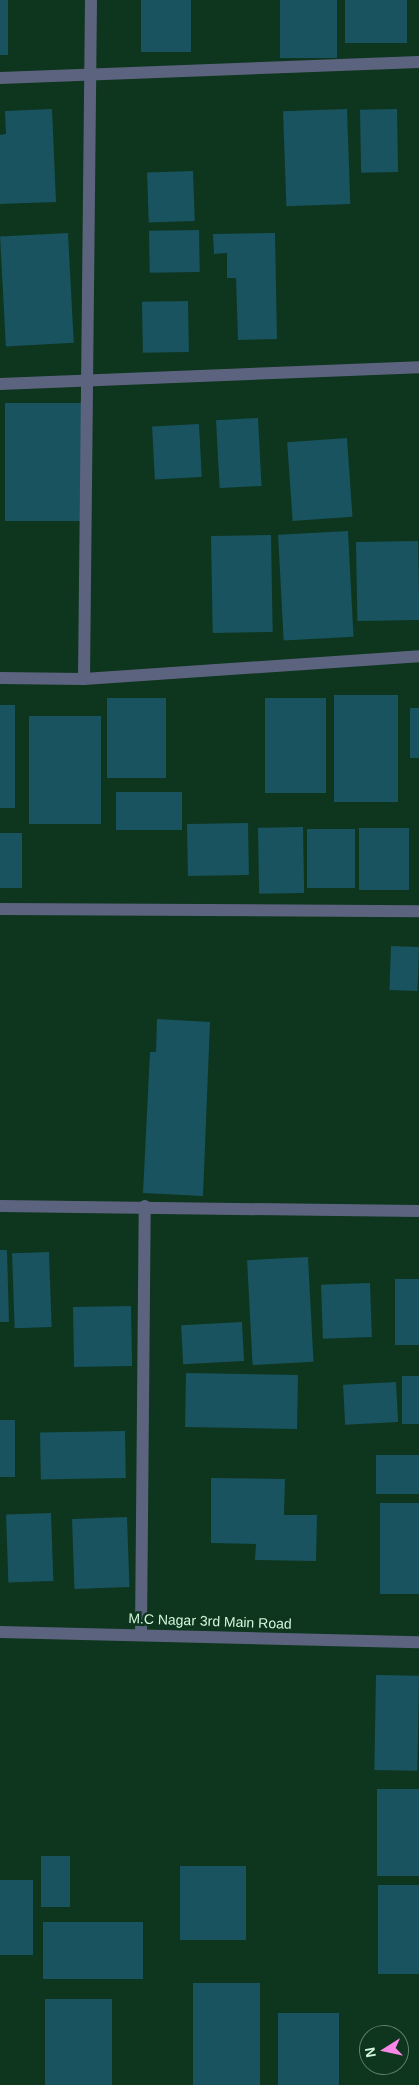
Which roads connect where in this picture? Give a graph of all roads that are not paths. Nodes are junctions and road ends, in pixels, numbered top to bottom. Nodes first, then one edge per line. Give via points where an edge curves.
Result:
1 (91, 0) edge
2 (419, 62) edge
3 (90, 76) junction
4 (0, 78) edge
5 (419, 367) edge
6 (88, 380) junction
7 (0, 384) edge
8 (419, 656) edge
9 (0, 678) edge
10 (84, 679) junction
11 (0, 909) edge
12 (419, 911) edge
13 (0, 1206) edge
14 (145, 1206) junction
15 (419, 1211) edge
16 (0, 1632) edge
17 (141, 1634) junction
18 (419, 1642) edge

1 - 3 street
2 - 3 street
3 - 4 street
3 - 6 street
5 - 6 street
6 - 7 street
6 - 10 street
8 - 10 street
9 - 10 street
11 - 12 street
13 - 14 street
14 - 15 street
14 - 17 street
16 - 17 street, M.C Nagar 3rd Main Road
17 - 18 street, M.C Nagar 3rd Main Road

